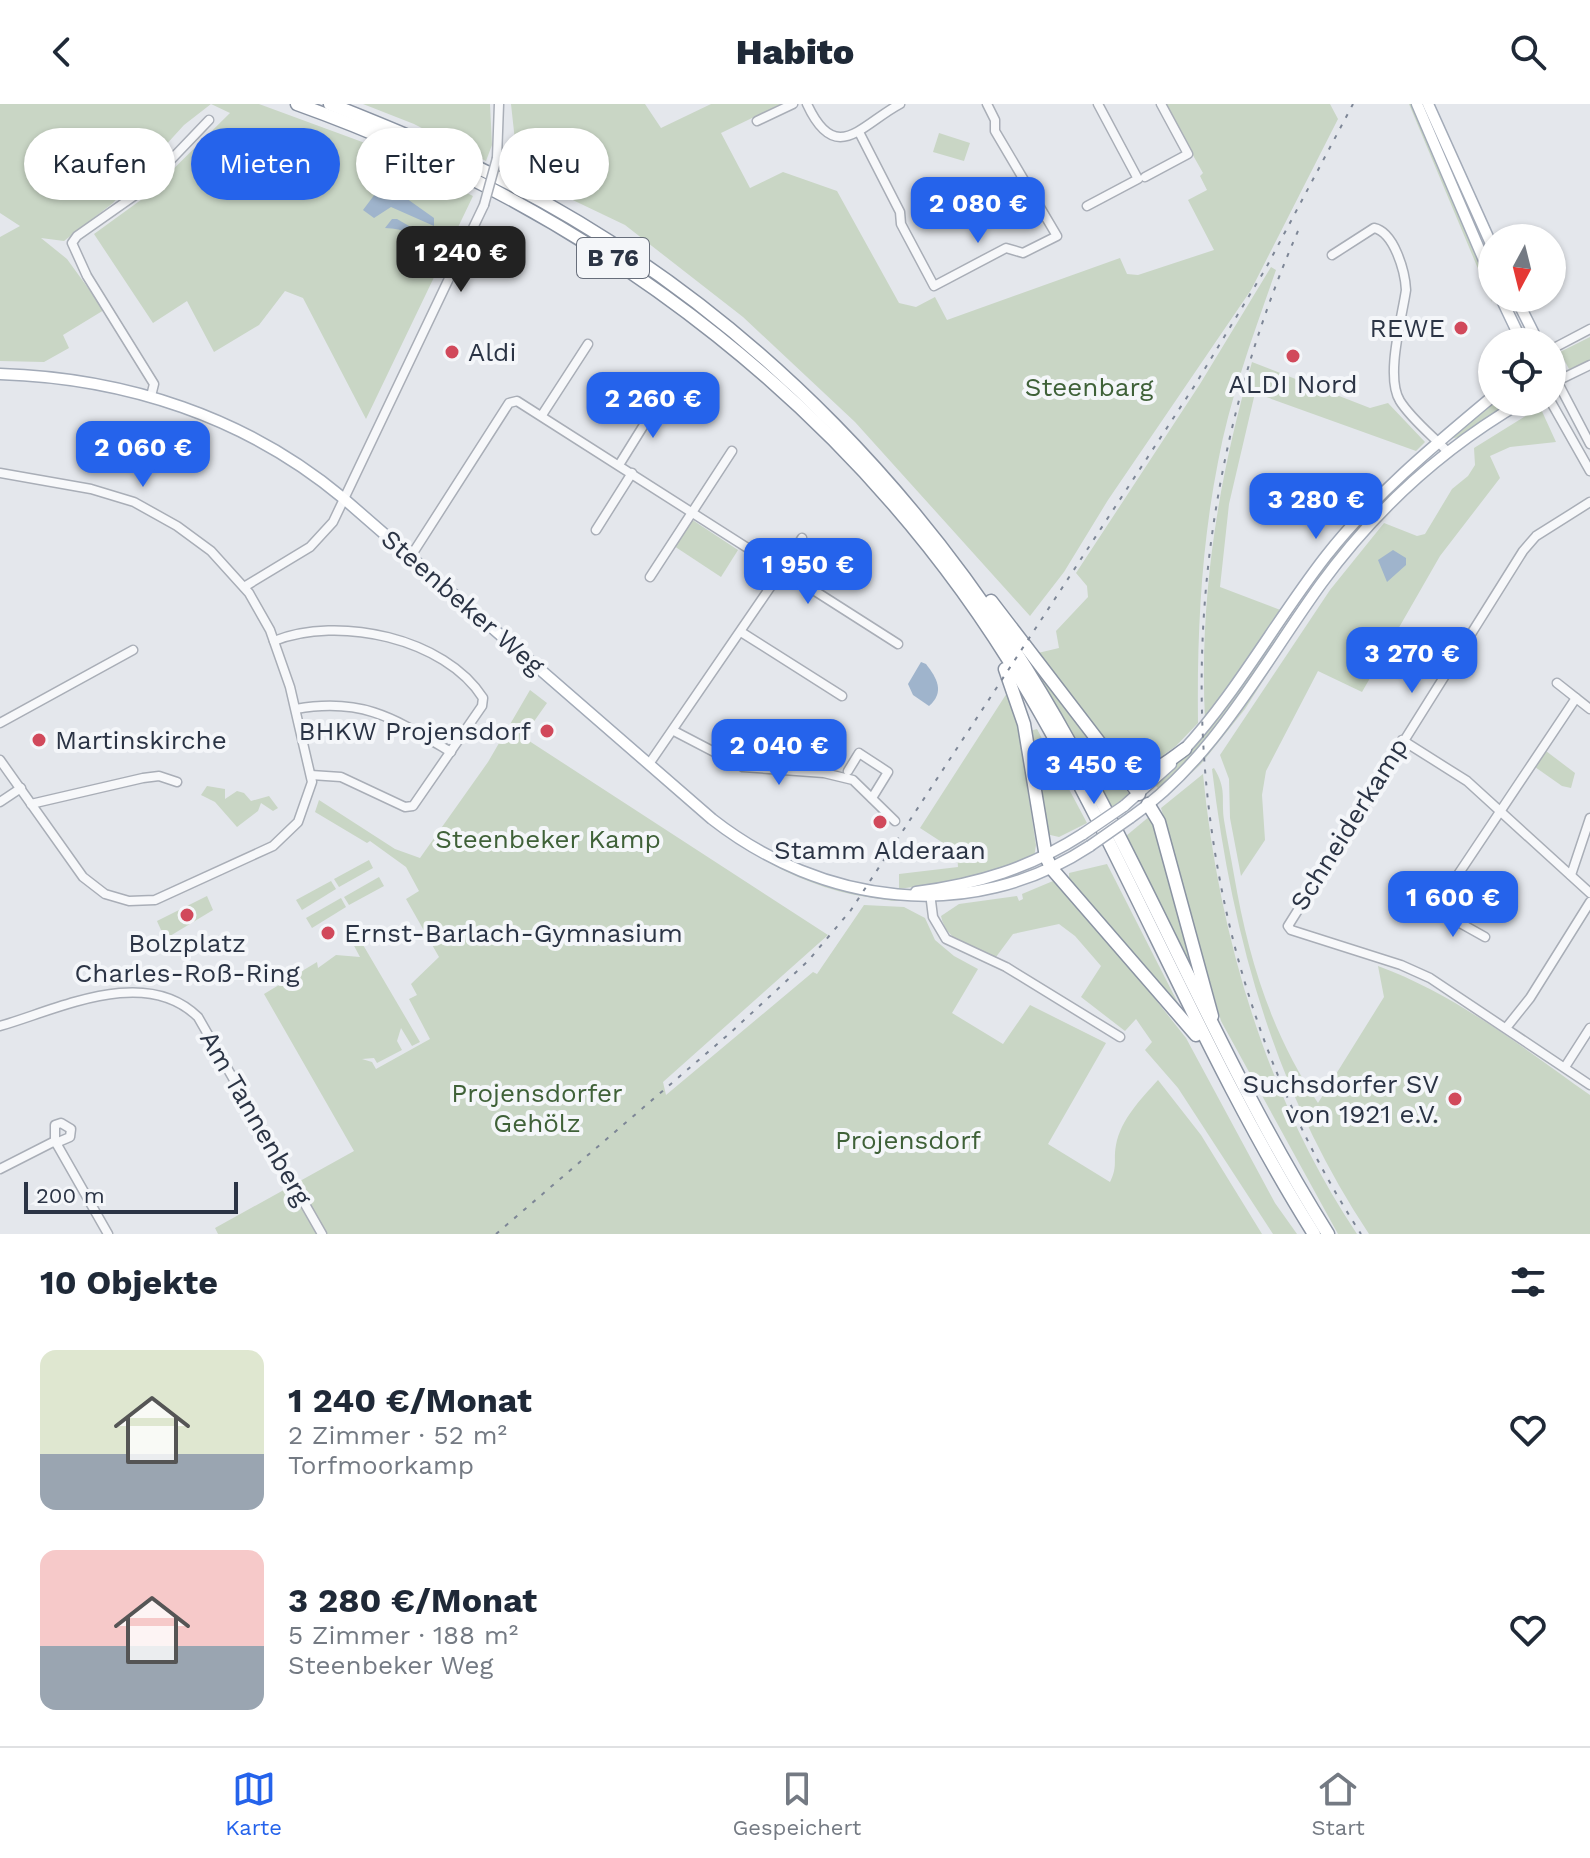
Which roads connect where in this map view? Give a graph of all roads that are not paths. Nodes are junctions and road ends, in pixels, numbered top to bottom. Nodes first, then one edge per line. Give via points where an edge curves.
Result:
1 (297, 104) edge
2 (330, 104) edge
3 (499, 104) edge
4 (793, 104) edge
5 (807, 104) edge
6 (900, 104) edge
7 (987, 104) edge
8 (1098, 104) edge
9 (1161, 104) edge
10 (1417, 104) edge
11 (1428, 104) edge
12 (209, 120) dead end
13 (757, 121) dead end
14 (859, 132) junction
15 (1145, 177) dead end
16 (1087, 206) dead end
17 (1482, 224) edge
18 (1478, 246) edge
19 (1332, 255) dead end
20 (1590, 329) edge
21 (1566, 342) edge
22 (588, 344) dead end
23 (1590, 365) edge
24 (0, 374) edge
25 (1566, 374) edge
26 (151, 396) junction
27 (660, 399) dead end
28 (1566, 400) edge
29 (1478, 409) edge
30 (542, 415) junction
31 (1501, 416) edge
32 (1559, 416) edge
33 (1438, 442) junction
34 (1590, 444) edge
35 (732, 451) dead end
36 (1448, 452) junction
37 (619, 465) junction
38 (1590, 471) edge
39 (0, 473) edge
40 (632, 473) junction
41 (343, 498) junction
42 (1590, 502) edge
43 (693, 512) junction
44 (596, 530) dead end
45 (802, 538) dead end
46 (411, 556) junction
47 (782, 570) junction
48 (650, 577) dead end
49 (968, 580) junction
50 (244, 587) junction
51 (1299, 593) junction
52 (1310, 601) junction
53 (741, 632) junction
54 (991, 637) junction
55 (274, 641) junction
56 (898, 644) dead end
57 (133, 650) dead end
58 (1557, 683) dead end
59 (842, 696) dead end
60 (1576, 698) junction
61 (296, 709) junction
62 (1590, 709) edge
63 (0, 723) edge
64 (674, 731) junction
65 (1402, 740) junction
66 (1185, 749) junction
67 (451, 752) junction
68 (0, 760) edge
69 (649, 764) junction
70 (1120, 770) junction
71 (848, 771) dead end
72 (311, 775) junction
73 (177, 782) dead end
74 (21, 788) junction
75 (872, 798) junction
76 (1144, 799) junction
77 (0, 802) edge
78 (31, 804) junction
79 (1500, 809) junction
80 (1590, 818) edge
81 (895, 821) dead end
82 (1049, 863) junction
83 (1571, 875) junction
84 (1590, 893) edge
85 (930, 894) junction
86 (1590, 902) edge
87 (1485, 937) dead end
88 (0, 1026) edge
89 (1506, 1028) junction
90 (1590, 1028) edge
91 (1120, 1037) dead end
92 (1222, 1062) junction
93 (1565, 1067) junction
94 (1590, 1085) edge
95 (0, 1169) edge
96 (108, 1234) edge
97 (322, 1234) edge
98 (1314, 1234) edge
99 (1328, 1234) edge

1 - 54 highway, B 76 via 418,152 511,198 684,307 843,448 910,524
2 - 49 highway, B 76 via 425,142 518,188 691,298 761,354 845,434
3 - 41 street, bridge via 497,158 484,205
4 - 13 street
5 - 14 street via 827,134 847,138
6 - 14 street
7 - 14 street via 995,131 1057,236 1023,253 1006,248 934,286
8 - 16 street via 1138,179
9 - 15 street via 1188,154
10 - 18 main road
11 - 17 main road
12 - 26 street via 141,191 72,243 154,384
19 - 33 street via 1374,228 1388,236 1406,290 1395,391
20 - 21 street
22 - 30 street
23 - 25 street
24 - 26 main road, Steenbeker Weg via 77,380
26 - 41 main road, Steenbeker Weg via 246,433
27 - 37 street
28 - 34 street
29 - 33 main road, Steenbeker Weg
30 - 37 street
30 - 46 street via 521,401 509,403
31 - 36 main road, Steenbeker Weg
32 - 38 street
33 - 36 street
33 - 51 main road, Steenbeker Weg via 1357,518
35 - 43 street
36 - 52 main road, Steenbeker Weg via 1372,521
37 - 40 street
39 - 50 street via 134,502 198,540
40 - 43 street
40 - 44 street
41 - 46 main road, Steenbeker Weg
41 - 50 street via 322,536
42 - 65 street, Schneiderkamp via 1536,536 1523,551
43 - 47 street
43 - 48 street
45 - 47 street
46 - 69 main road, Steenbeker Weg
47 - 53 street
47 - 56 street
49 - 70 highway via 1000,612
49 - 92 highway, B 76 via 1073,747
50 - 55 street
51 - 52 main road
51 - 66 main road, Steenbeker Weg
52 - 76 main road, Steenbeker Weg via 1222,725
53 - 59 street
53 - 64 street
54 - 82 highway via 1024,724
54 - 92 highway, B 76 via 1065,758
55 - 61 street
55 - 67 street via 360,631 424,649 483,698
57 - 63 street
58 - 60 street
60 - 62 street
60 - 79 street
61 - 67 street via 330,704 370,709
61 - 72 street
64 - 69 street
64 - 75 street via 731,763 844,777
65 - 79 street
65 - 89 street, Schneiderkamp via 1288,926 1430,978
66 - 70 highway via 1149,773
66 - 76 main road, Steenbeker Weg
67 - 72 street via 410,807 341,777
68 - 74 street
69 - 85 main road, Steenbeker Weg via 719,824 774,861 833,884 894,895
70 - 76 highway
71 - 75 street via 859,753 888,772
72 - 78 street via 303,813 286,837 155,900 118,899 92,886
73 - 78 street via 143,778
74 - 77 street
74 - 78 street
75 - 81 street
76 - 82 main road, Steenbeker Weg, bridge via 1124,806
76 - 82 main road, Steenbeker Weg, bridge via 1130,818 1090,846
76 - 92 highway via 1159,822
79 - 83 street
79 - 87 street via 1435,909
80 - 83 street
82 - 85 main road, Steenbeker Weg
82 - 92 highway
83 - 84 street
85 - 91 street via 935,922 946,939 1006,967
86 - 89 street
88 - 97 street, Am Tannenberg via 132,991 189,1009
89 - 93 street
90 - 93 street
92 - 98 highway, B 76
92 - 99 highway, B 76
93 - 94 street
95 - 96 street via 55,1142

